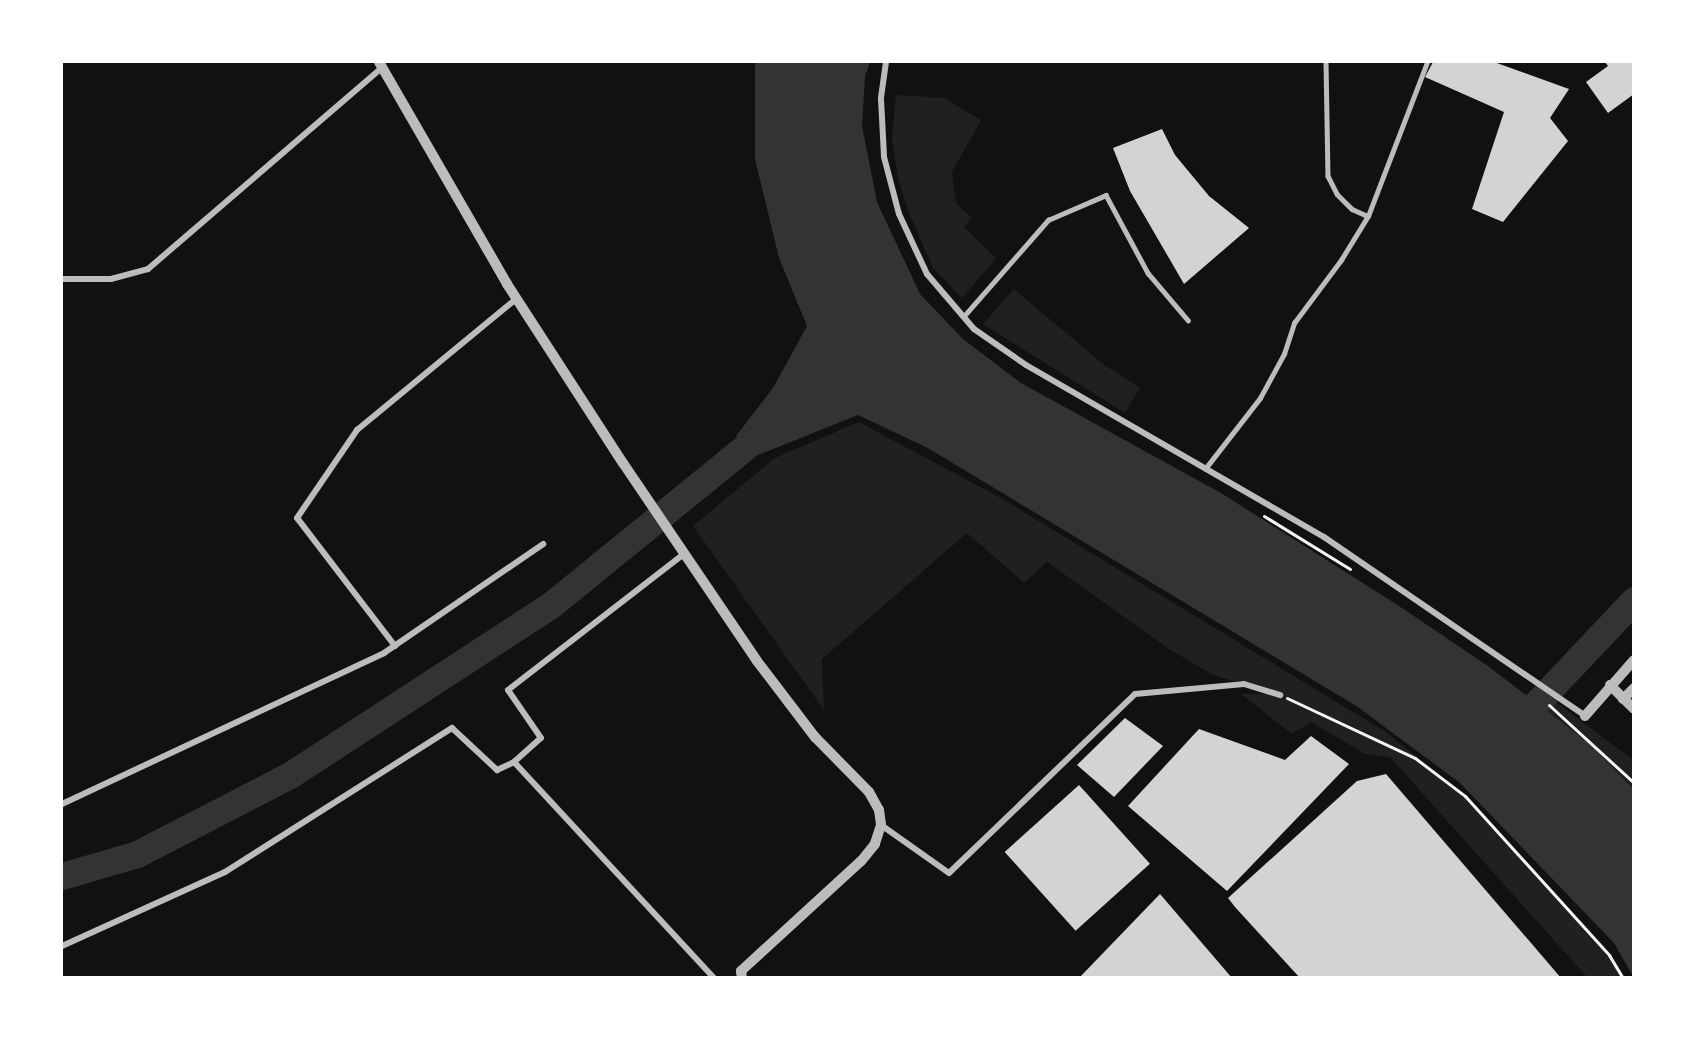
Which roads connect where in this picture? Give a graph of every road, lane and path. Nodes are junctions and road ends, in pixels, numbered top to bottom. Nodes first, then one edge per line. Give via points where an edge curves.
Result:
1 (886, 62) edge
2 (1326, 62) edge
3 (1427, 62) edge
4 (381, 64) edge
5 (1368, 216) junction
6 (62, 279) edge
7 (516, 299) junction
8 (964, 316) junction
9 (1188, 320) dead end
10 (1205, 469) junction
11 (1260, 513) dead end
12 (543, 544) dead end
13 (682, 551) junction
14 (1358, 573) dead end
15 (394, 646) junction
16 (1632, 666) edge
17 (1610, 685) junction
18 (1634, 688) edge
19 (1280, 695) joint
20 (1623, 699) junction
21 (1545, 702) dead end
22 (1634, 709) edge
23 (1585, 716) joint
24 (514, 762) junction
25 (1634, 783) edge
26 (62, 804) edge
27 (881, 825) junction
28 (62, 946) edge
29 (739, 975) edge
30 (714, 978) edge
31 (1623, 978) edge

1 - 8 street via 881,99 884,158 899,214 927,274
2 - 5 lane via 1328,177 1352,209
3 - 5 lane
4 - 6 street via 148,269 111,279
4 - 7 street
5 - 10 lane via 1341,260 1293,323 1284,354 1260,398
7 - 13 street
7 - 15 street via 357,430 297,518
8 - 9 lane via 1048,220 1106,195 1148,273
8 - 10 street via 974,329 1026,365
10 - 23 street via 1378,571
11 - 14 path
12 - 15 street
13 - 24 street via 508,690 541,738
13 - 27 street via 787,702 869,792
15 - 26 street via 254,717
16 - 17 street
17 - 20 street
17 - 23 street
18 - 20 street
19 - 27 street via 1244,684 1135,694 949,873
19 - 31 path via 1415,758 1465,796 1609,955
20 - 22 street
21 - 25 path
24 - 28 street via 497,770 452,729 225,872
24 - 30 street
27 - 29 street via 875,844 861,861

